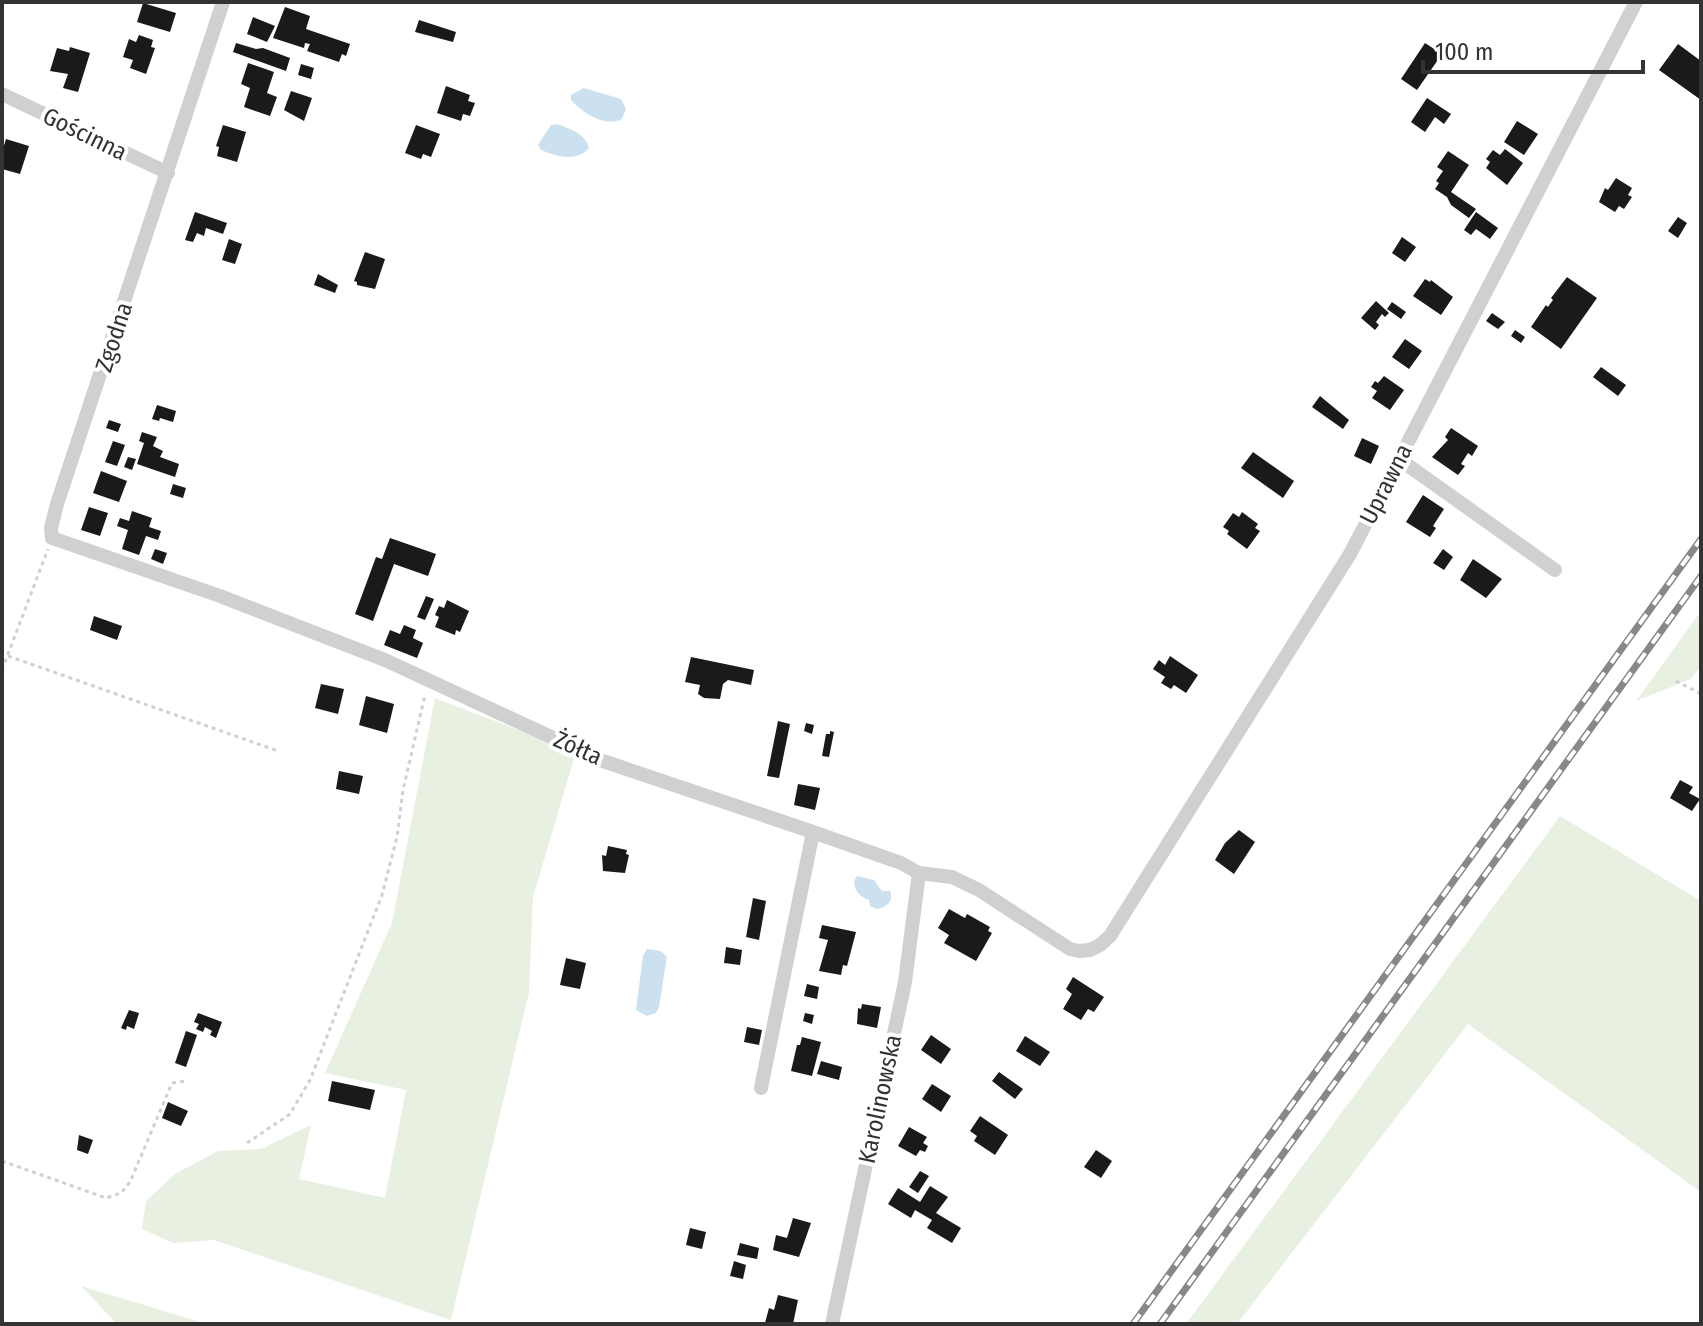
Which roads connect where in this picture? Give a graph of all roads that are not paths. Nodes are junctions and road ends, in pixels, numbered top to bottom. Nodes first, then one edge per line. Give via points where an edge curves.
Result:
1 (223, 2) edge
2 (1636, 2) edge
3 (2, 94) edge
4 (168, 173) junction
5 (1399, 459) junction
6 (52, 538) joint
7 (1555, 570) dead end
8 (813, 832) junction
9 (919, 873) junction
10 (1100, 945) joint
11 (761, 1088) dead end
12 (832, 1324) edge

1 - 4 street, Zgodna
2 - 5 street, Uprawna
3 - 4 street, Gościnna
4 - 6 street, Zgodna via 57,504
5 - 7 street
5 - 10 street, Uprawna via 1350,554
6 - 8 street, Żółta via 385,660 603,761
8 - 9 street, Żółta
8 - 11 street
9 - 10 street, Żółta via 968,884 1070,949
9 - 12 street, Karolinowska via 905,982

